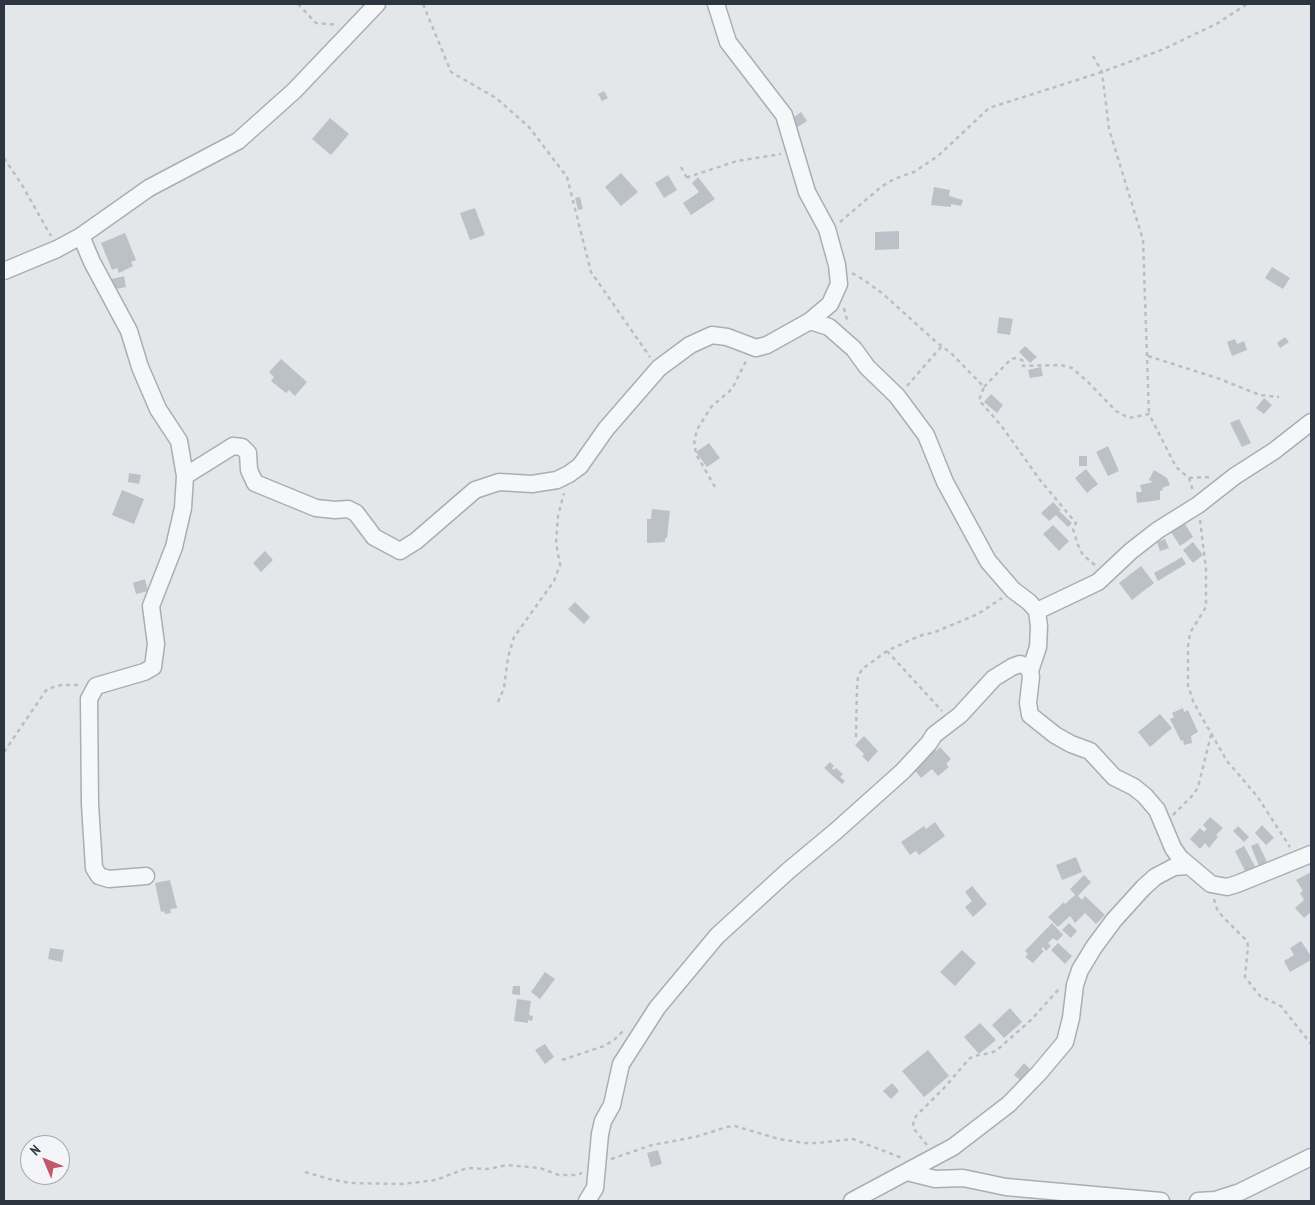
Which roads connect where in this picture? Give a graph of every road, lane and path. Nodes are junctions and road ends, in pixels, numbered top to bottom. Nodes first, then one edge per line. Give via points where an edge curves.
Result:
1 (298, 4) edge
2 (377, 4) edge
3 (423, 4) edge
4 (716, 4) edge
5 (1247, 4) edge
6 (356, 26) junction
7 (1093, 56) dead end
8 (1102, 72) junction
9 (795, 153) junction
10 (4, 158) edge
11 (681, 167) dead end
12 (828, 229) junction
13 (81, 236) junction
14 (57, 249) junction
15 (837, 266) junction
16 (4, 271) edge
17 (838, 284) junction
18 (810, 321) junction
19 (942, 346) junction
20 (756, 348) junction
21 (854, 349) junction
22 (1148, 356) junction
23 (659, 368) junction
24 (984, 387) junction
25 (897, 396) junction
26 (1279, 397) dead end
27 (1149, 414) junction
28 (1311, 422) edge
29 (569, 474) junction
30 (185, 476) junction
31 (715, 488) dead end
32 (1198, 505) junction
33 (1107, 574) junction
34 (1013, 590) junction
35 (1037, 611) junction
36 (887, 652) junction
37 (1030, 672) junction
38 (96, 686) junction
39 (498, 702) dead end
40 (952, 721) junction
41 (1211, 735) junction
42 (856, 737) dead end
43 (4, 752) edge
44 (1163, 825) junction
45 (1309, 855) edge
46 (1188, 866) junction
47 (146, 876) dead end
48 (1212, 884) junction
49 (1075, 985) junction
50 (628, 1026) dead end
51 (1311, 1044) edge
52 (562, 1060) dead end
53 (936, 1157) junction
54 (1311, 1157) edge
55 (598, 1164) junction
56 (913, 1169) junction
57 (304, 1172) dead end
58 (587, 1201) edge
59 (852, 1201) edge
60 (1161, 1201) edge
61 (1198, 1201) edge

1 - 6 path via 316,23
2 - 6 street
3 - 23 path via 451,72 496,98 529,127 567,177 591,272
4 - 9 street via 728,42 784,115
5 - 8 path via 1218,23 1164,49
6 - 13 street via 294,91 238,140 149,188
7 - 8 path
8 - 12 path via 989,108 938,156 914,172 881,187
8 - 22 path via 1109,129 1143,240
9 - 11 path via 737,161 688,177 688,180
9 - 12 street via 807,192
10 - 14 path
12 - 15 street
13 - 14 street
13 - 30 street via 130,331 140,367 158,410 179,441
14 - 16 street
15 - 17 street
15 - 19 path via 882,293
17 - 18 street via 830,304
17 - 21 path
18 - 20 street
18 - 21 street via 829,327
19 - 24 path
19 - 25 path
20 - 23 street via 712,335 690,345
20 - 31 path via 746,360 732,389 712,407 694,440 696,454
21 - 25 street
22 - 26 path via 1260,395
22 - 27 path
23 - 29 street via 606,429 580,466
24 - 27 path via 1011,359 1024,361 1023,366 1060,365 1072,368 1116,411 1129,418
24 - 33 path via 979,400 1076,523 1073,529 1083,555
25 - 34 street via 926,435 945,482 988,561
27 - 32 path via 1176,467 1189,478
28 - 32 street
29 - 30 street via 557,480 532,484 499,482 475,490 400,551 374,537 356,513 348,509 316,508 255,483 249,470 248,453 242,447 233,446
29 - 39 path via 558,516 556,543 560,565 554,581 514,637
30 - 38 street via 183,508 174,547 151,606 156,644 153,667
32 - 33 street via 1158,530
32 - 41 path via 1204,539 1206,607 1190,634 1188,685
33 - 35 street via 1098,582
34 - 35 street
34 - 36 path via 978,614
35 - 37 street via 1038,647
36 - 40 path
36 - 42 path via 862,669 858,677
37 - 40 street via 1020,664 994,678
37 - 44 street via 1030,715 1055,735 1090,750 1114,777 1134,787 1151,802
38 - 43 path via 61,685 47,689
38 - 47 street via 89,699 94,868 99,876 109,879
40 - 55 street via 934,735 903,771 717,936 657,1008 621,1064 612,1105 600,1134
41 - 44 path via 1198,787
41 - 45 path via 1288,844 1294,850
44 - 46 street via 1173,848
45 - 48 street via 1238,884 1227,887
46 - 48 street
46 - 49 street via 1164,871 1143,888 1094,947
48 - 51 path via 1217,909 1246,940 1245,977 1260,996 1281,1006
49 - 53 street via 1065,1042 1057,1052 1009,1104
49 - 53 path via 1066,985 1058,990 997,1050 969,1059 916,1116 914,1128
50 - 52 path via 604,1046
53 - 56 street
54 - 61 street via 1240,1192 1215,1200
55 - 56 path via 652,1145 735,1126 805,1143 854,1139
55 - 57 path via 576,1175 559,1175 540,1168 507,1164 488,1169 467,1168 436,1180 402,1184 351,1183
55 - 58 street via 595,1188
56 - 59 street
56 - 60 street via 935,1179 963,1178 1006,1186

